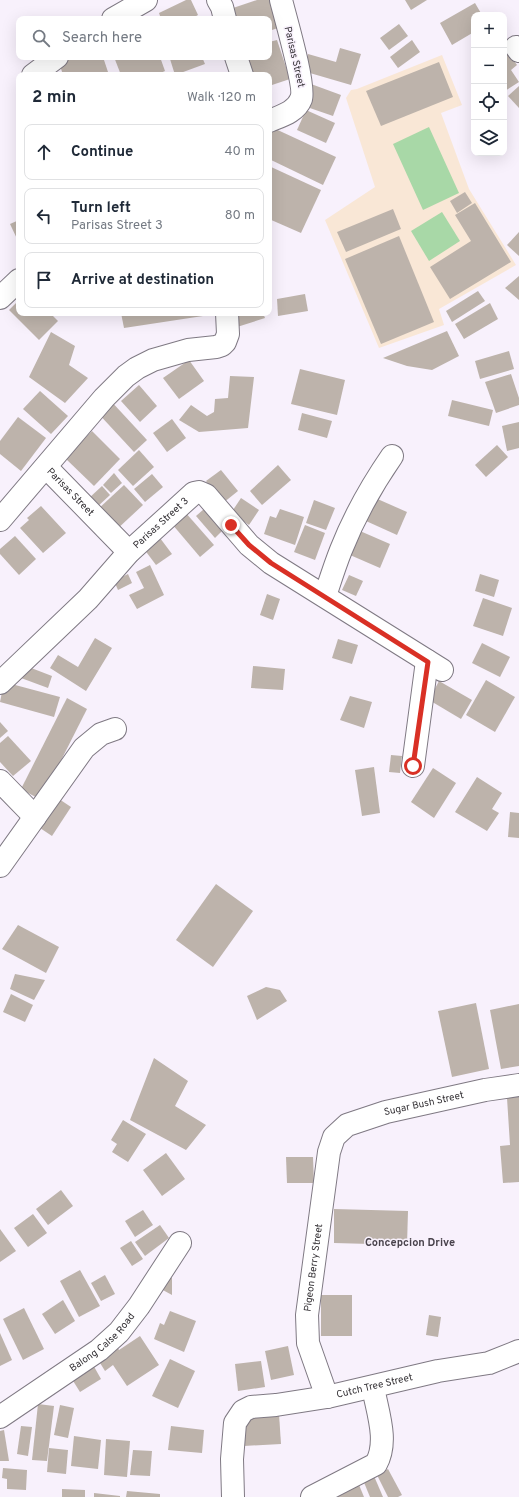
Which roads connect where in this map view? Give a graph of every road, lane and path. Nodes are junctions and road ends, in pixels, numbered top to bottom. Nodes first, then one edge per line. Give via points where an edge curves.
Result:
1 (146, 0) edge
2 (218, 0) edge
3 (281, 0) edge
4 (118, 16) edge
5 (224, 16) edge
6 (53, 60) edge
7 (237, 60) edge
8 (37, 72) edge
9 (241, 72) edge
10 (272, 120) edge
11 (16, 283) edge
12 (0, 298) edge
13 (227, 316) edge
14 (392, 456) dead end
15 (46, 467) junction
16 (0, 520) edge
17 (129, 552) junction
18 (325, 596) junction
19 (0, 683) edge
20 (115, 729) dead end
21 (413, 766) dead end
22 (0, 781) edge
23 (35, 817) junction
24 (0, 866) edge
25 (519, 1085) edge
26 (334, 1137) joint
27 (180, 1243) dead end
28 (519, 1351) edge
29 (373, 1387) junction
30 (327, 1397) junction
31 (0, 1417) edge
32 (233, 1497) edge
33 (312, 1497) edge

1 - 4 street
2 - 5 street
3 - 10 street, Parisas Street via 302,93 299,103 291,111
6 - 8 street
7 - 9 street
11 - 12 street
13 - 15 street, Parisas Street via 228,334 225,342 216,347 188,350 153,360 126,376
14 - 18 street via 373,485 344,544
15 - 16 street
15 - 17 street, Parisas Street
17 - 18 street, Parisas Street 3 via 194,493 202,492 249,545 271,563
17 - 19 street via 88,599
18 - 21 street, Parisas Street 3 via 435,666
20 - 23 street via 101,734 84,748
22 - 23 street
23 - 24 street
25 - 26 street, Sugar Bush Street via 386,1112 347,1125
26 - 30 street, Pigeon Berry Street via 329,1152 306,1315 308,1343
27 - 31 street, Balong Calse Road via 119,1332 99,1350
28 - 29 street, Cutch Tree Street via 490,1363 438,1371
29 - 30 street, Cutch Tree Street
29 - 33 street via 382,1444 380,1457 376,1464
30 - 32 street, Cutch Tree Street via 251,1407 243,1411 235,1424 232,1459

